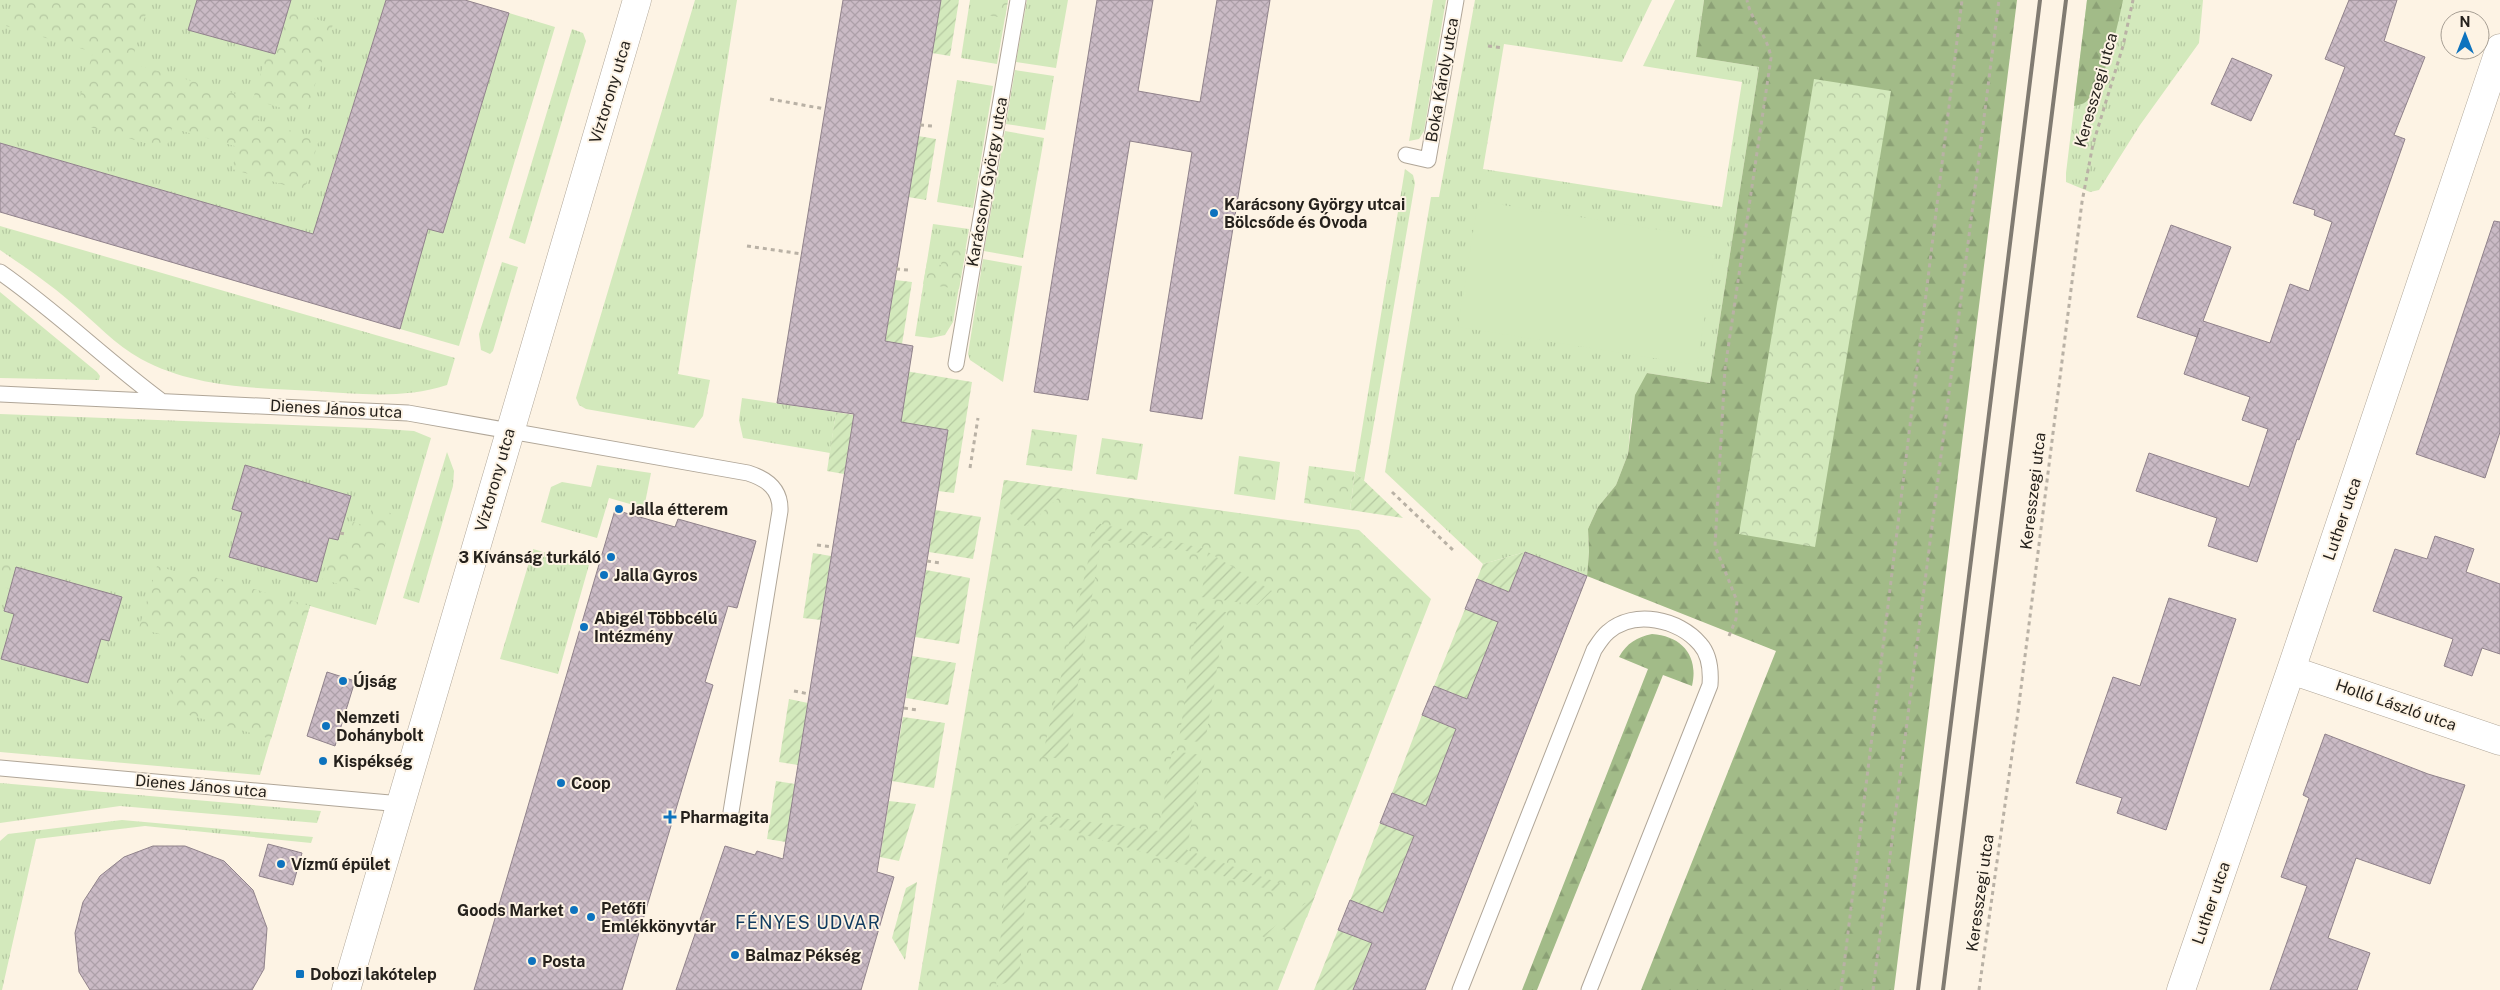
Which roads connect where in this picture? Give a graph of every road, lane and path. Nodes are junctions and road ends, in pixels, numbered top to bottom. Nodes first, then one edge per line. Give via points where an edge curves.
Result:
1 (637, 0) edge
2 (1018, 0) edge
3 (1456, 0) edge
4 (1746, 0) edge
5 (1962, 0) edge
6 (1998, 0) edge
7 (2133, 0) edge
8 (1488, 46) dead end
9 (1503, 48) dead end
10 (2500, 48) edge
11 (770, 99) dead end
12 (825, 109) dead end
13 (920, 125) dead end
14 (932, 126) dead end
15 (1406, 155) dead end
16 (747, 246) dead end
17 (802, 254) dead end
18 (896, 269) dead end
19 (908, 270) dead end
20 (0, 272) edge
21 (956, 364) dead end
22 (0, 394) edge
23 (160, 400) junction
24 (978, 418) dead end
25 (510, 431) junction
26 (970, 468) dead end
27 (1392, 492) dead end
28 (817, 545) dead end
29 (833, 547) dead end
30 (1455, 552) dead end
31 (927, 561) dead end
32 (940, 563) dead end
33 (1726, 645) dead end
34 (2291, 670) junction
35 (794, 691) dead end
36 (809, 694) dead end
37 (904, 708) dead end
38 (917, 710) dead end
39 (2500, 741) edge
40 (0, 768) edge
41 (401, 804) junction
42 (731, 812) dead end
43 (346, 990) edge
44 (1460, 990) edge
45 (1589, 990) edge
46 (1841, 990) edge
47 (1873, 990) edge
48 (1979, 990) edge
49 (2181, 990) edge

1 - 25 street, Víztorony utca
2 - 21 lane, Karácsony György utca
3 - 15 lane, Boka Károly utca via 1428,160
4 - 33 path via 1767,42 1771,58 1725,369 1714,546 1734,592 1737,610
5 - 46 path
6 - 47 path
7 - 48 path, Keresszegi utca via 2123,46 2095,135 2082,202
8 - 9 path
10 - 34 street, Luther utca
11 - 12 path
13 - 14 path
16 - 17 path
18 - 19 path
20 - 23 lane via 57,314 132,380
22 - 23 lane, Dienes János utca
23 - 25 lane, Dienes János utca via 408,413
24 - 26 path
25 - 41 street, Víztorony utca
25 - 42 lane, Dienes János utca via 748,473 766,480 775,488 780,504 779,518
27 - 30 path
28 - 29 path
31 - 32 path
34 - 39 street, Holló László utca
34 - 49 street, Luther utca
35 - 36 path
37 - 38 path
40 - 41 lane, Dienes János utca
41 - 43 street, Víztorony utca
44 - 45 lane via 1594,650 1608,631 1619,625 1640,620 1664,622 1679,628 1701,645 1709,665 1710,684

